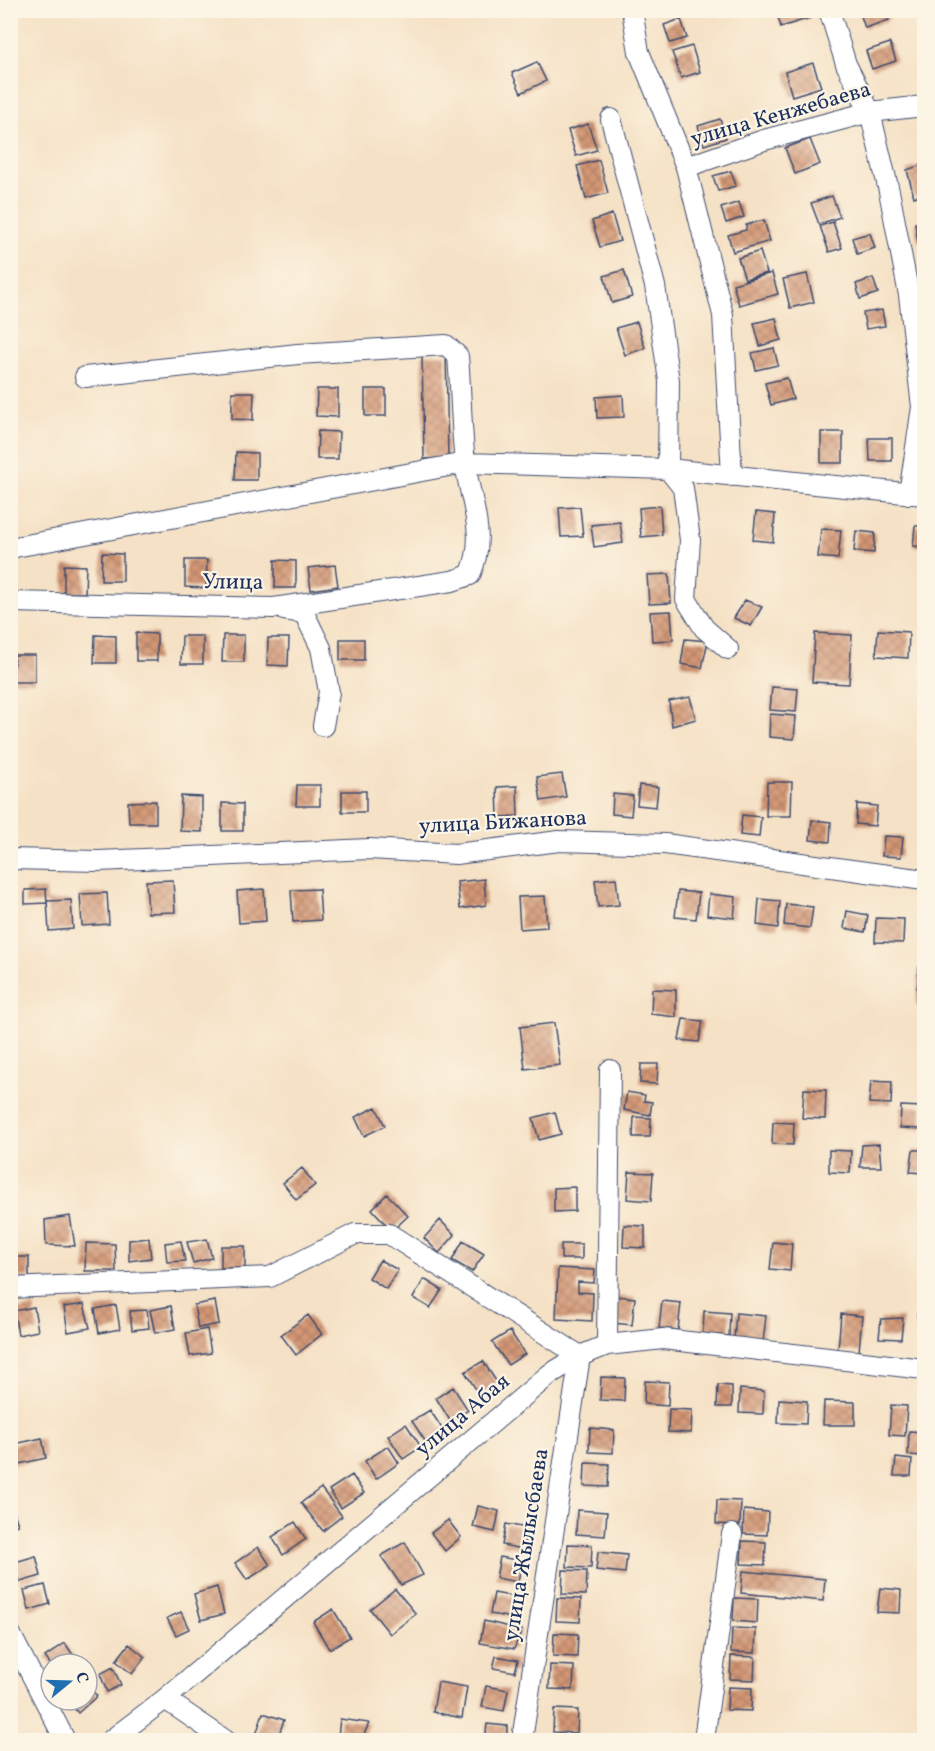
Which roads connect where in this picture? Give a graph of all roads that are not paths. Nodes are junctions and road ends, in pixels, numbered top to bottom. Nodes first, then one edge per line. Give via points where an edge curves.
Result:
1 (632, 10) edge
2 (829, 10) edge
3 (924, 106) edge
4 (870, 112) junction
5 (611, 119) dead end
6 (686, 167) junction
7 (85, 377) dead end
8 (465, 463) junction
9 (668, 469) junction
10 (732, 476) junction
11 (917, 494) edge
12 (10, 548) edge
13 (12, 598) edge
14 (274, 609) junction
15 (728, 650) dead end
16 (323, 726) dead end
17 (10, 859) edge
18 (924, 880) edge
19 (610, 1070) dead end
20 (10, 1288) edge
21 (607, 1345) junction
22 (580, 1356) junction
23 (924, 1368) edge
24 (732, 1534) dead end
25 (10, 1633) edge
26 (165, 1699) junction
27 (65, 1740) edge
28 (111, 1740) edge
29 (225, 1740) edge
30 (522, 1740) edge
31 (704, 1740) edge

1 - 6 street via 639,52
2 - 4 street via 846,64
3 - 4 street, улица Кенжебаева
4 - 6 street, улица Кенжебаева via 764,140
4 - 11 street via 890,191 909,295 922,407
5 - 9 street via 655,286 669,381
6 - 10 street via 723,315
7 - 8 street via 298,354 446,345 458,356
8 - 9 street
8 - 12 street
8 - 14 street, Улица via 479,556 470,575
9 - 10 street
9 - 15 street via 683,488 690,540 686,599 704,628
10 - 11 street
13 - 14 street, Улица
14 - 16 street via 304,613 321,648 329,692
17 - 18 street, улица Бижанова via 98,861 369,849 456,854 560,841 665,844
19 - 21 street
20 - 22 street via 270,1277 355,1234 389,1234
21 - 22 street, улица Абая
21 - 23 street, улица Абая via 663,1339
22 - 26 street, улица Абая via 550,1374
22 - 30 street, улица Жылысбаева
24 - 31 street
25 - 27 street
26 - 28 street, улица Абая
26 - 29 street

